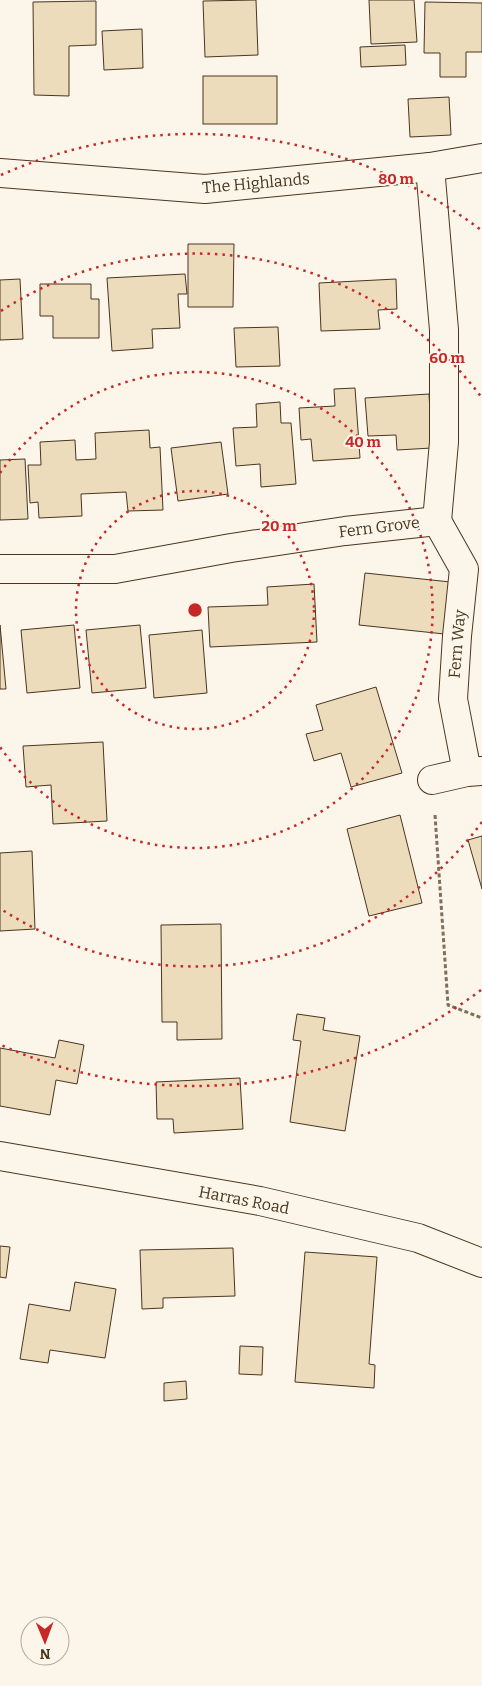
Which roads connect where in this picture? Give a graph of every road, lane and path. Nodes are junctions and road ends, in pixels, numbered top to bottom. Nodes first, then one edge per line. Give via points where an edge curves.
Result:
1 (482, 158) edge
2 (430, 167) junction
3 (0, 173) edge
4 (437, 521) junction
5 (0, 570) edge
6 (475, 772) edge
7 (432, 780) joint
8 (482, 1018) edge
9 (0, 1156) edge
10 (482, 1264) edge

1 - 2 street, The Highlands
2 - 3 street, The Highlands via 205,189
2 - 4 street, Fern Grove via 444,330 444,442
4 - 5 street, Fern Grove via 345,531 115,569
4 - 6 street, Fern Way via 464,569 453,699
6 - 7 street
7 - 8 path via 448,1005
9 - 10 street, Harras Road via 260,1201 418,1238

